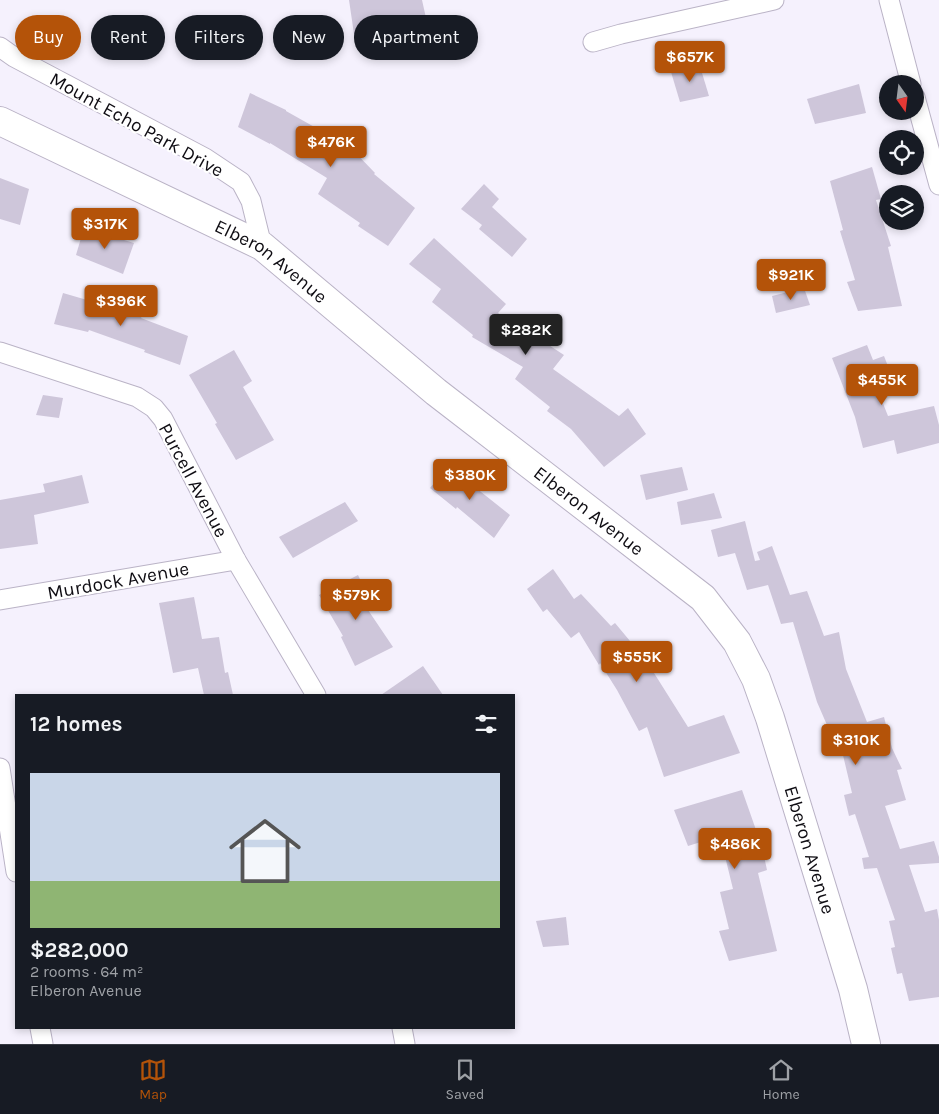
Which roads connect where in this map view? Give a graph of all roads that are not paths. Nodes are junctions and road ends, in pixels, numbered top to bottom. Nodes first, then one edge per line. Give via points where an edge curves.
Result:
1 (774, 0) edge
2 (888, 0) edge
3 (593, 42) dead end
4 (0, 47) edge
5 (909, 75) edge
6 (921, 120) edge
7 (0, 121) edge
8 (939, 185) edge
9 (262, 246) junction
10 (0, 352) edge
11 (236, 560) junction
12 (0, 600) edge
13 (315, 694) edge
14 (0, 768) edge
15 (15, 866) edge
16 (40, 1029) edge
17 (402, 1029) edge
18 (43, 1044) edge
19 (405, 1044) edge
20 (866, 1044) edge

1 - 3 street
2 - 5 street
4 - 9 street, Mount Echo Park Drive via 205,158 241,182 251,201
6 - 8 street
7 - 9 street, Elberon Avenue
9 - 20 street, Elberon Avenue via 436,392 703,598 737,642 756,679 770,718 854,989
10 - 11 street, Purcell Avenue via 137,397 154,408 163,419
11 - 12 street, Murdock Avenue
11 - 13 street, Purcell Avenue
14 - 15 street
16 - 18 street
17 - 19 street

